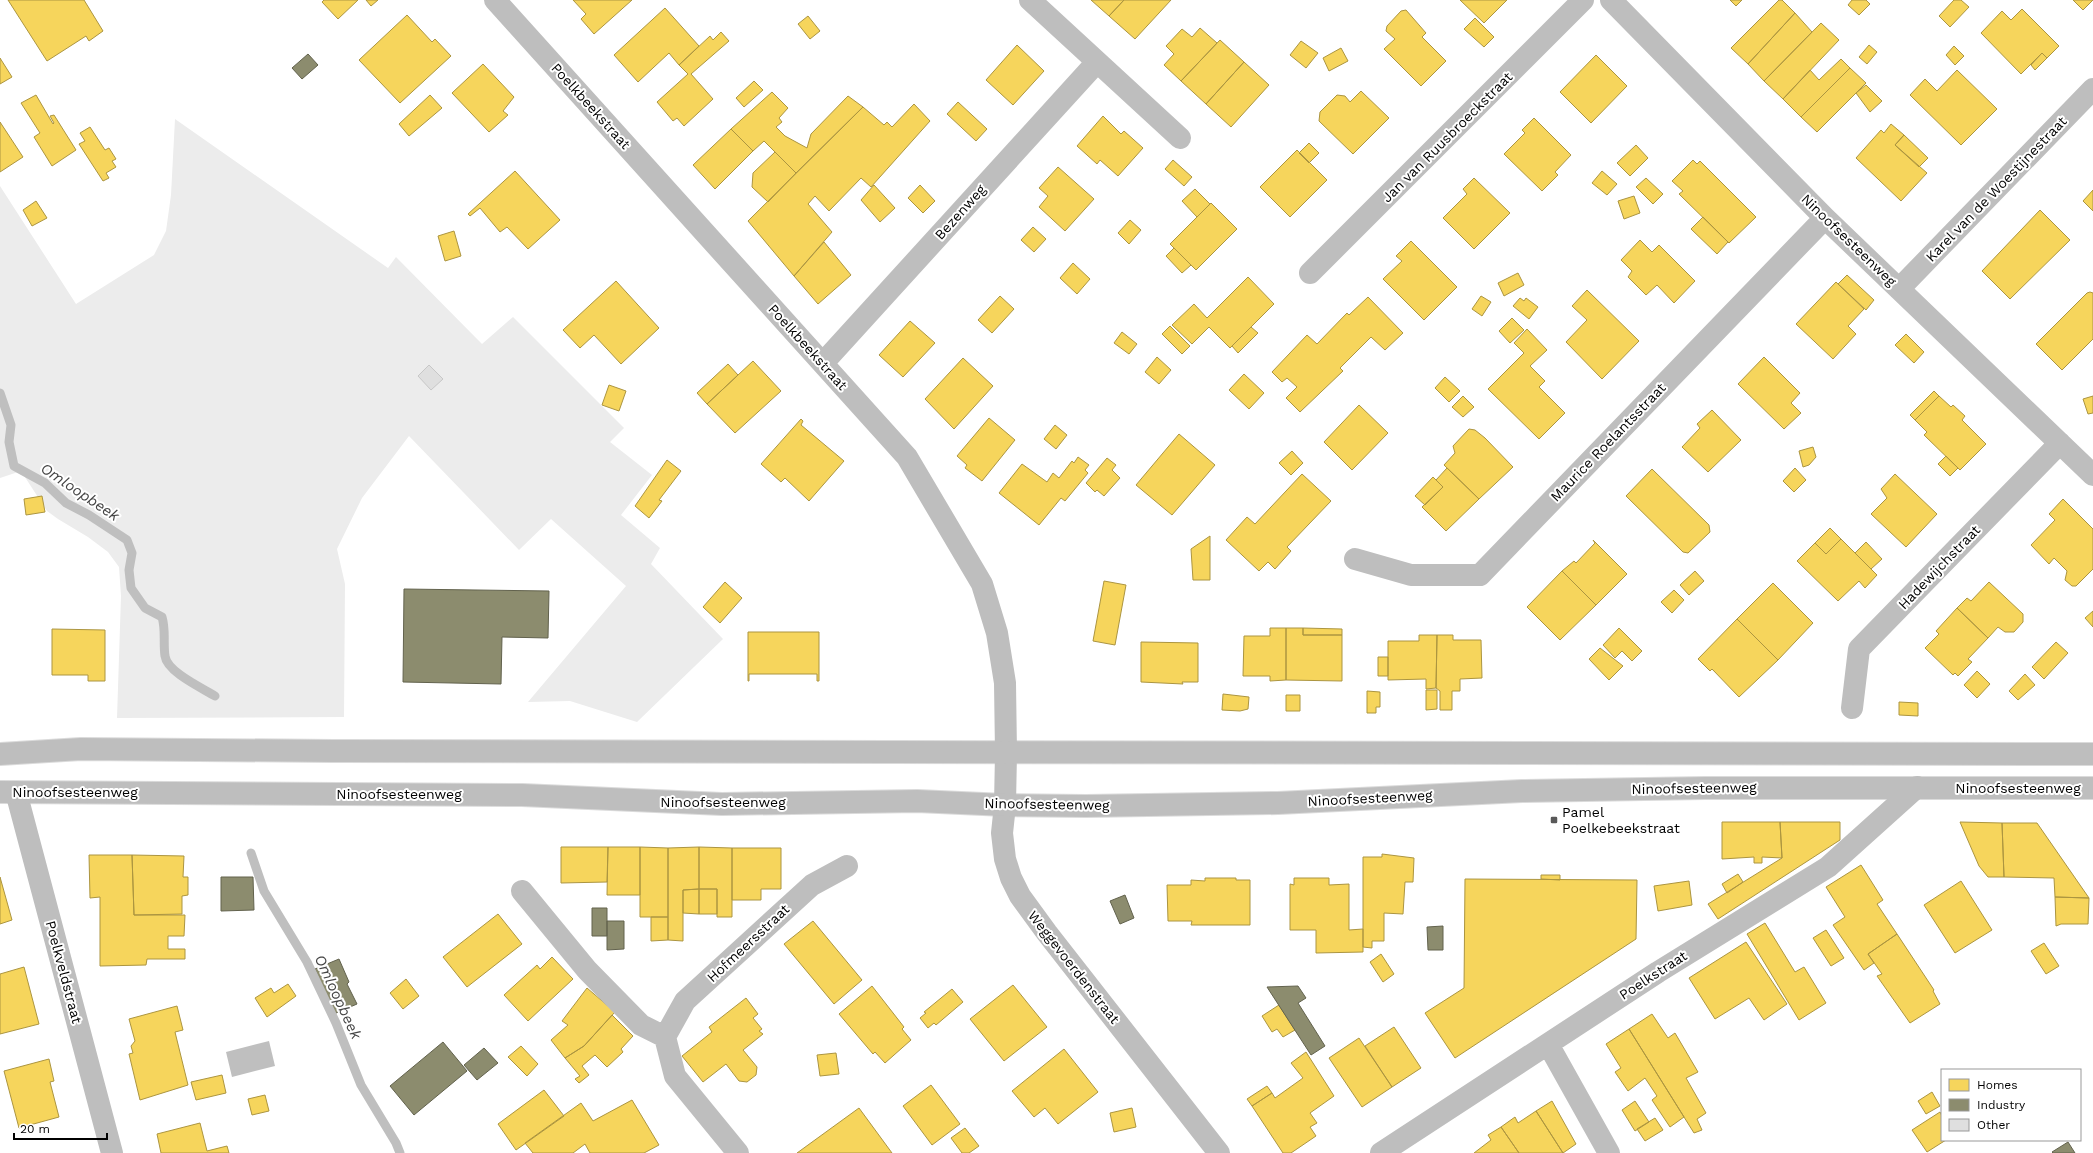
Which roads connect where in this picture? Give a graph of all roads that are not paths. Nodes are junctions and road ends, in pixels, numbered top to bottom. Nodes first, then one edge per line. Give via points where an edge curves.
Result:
1 (495, 0) edge
2 (1030, 0) edge
3 (1583, 0) edge
4 (1611, 0) edge
5 (1097, 62) junction
6 (2093, 89) edge
7 (1180, 138) dead end
8 (1825, 218) junction
9 (1310, 274) dead end
10 (1899, 289) junction
11 (823, 363) junction
12 (2060, 443) junction
13 (2093, 475) edge
14 (1355, 559) dead end
15 (1852, 708) dead end
16 (1006, 753) junction
17 (0, 754) edge
18 (2093, 754) edge
19 (1917, 787) junction
20 (2093, 788) edge
21 (8, 792) edge
22 (1005, 805) junction
23 (847, 866) dead end
24 (522, 891) dead end
25 (665, 1037) junction
26 (1548, 1044) junction
27 (112, 1153) edge
28 (738, 1153) edge
29 (1219, 1153) edge
30 (1381, 1153) edge
31 (1609, 1153) edge

1 - 11 street, Poelkbeekstraat
2 - 5 street
3 - 9 street, Jan van Ruusbroeckstraat
4 - 8 street, Ninoofsesteenweg
5 - 7 street
5 - 11 street, Bezenweg
6 - 10 street, Karel van de Woestijnestraat
8 - 10 street, Ninoofsesteenweg
8 - 14 street, Maurice Roelantsstraat via 1480,575 1411,575
10 - 12 street, Ninoofsesteenweg
11 - 16 street, Poelkbeekstraat via 907,457 982,584 1002,658
12 - 13 street, Ninoofsesteenweg
12 - 15 street, Hadewijchstraat via 1859,650
16 - 17 street via 81,749
16 - 18 street
16 - 22 street, Weggevoerdenstraat
19 - 20 street, Ninoofsesteenweg
19 - 22 street, Ninoofsesteenweg via 1530,790 1278,803
19 - 26 street, Poelkstraat via 1828,867 1658,972
21 - 22 street, Ninoofsesteenweg via 522,795 722,804 917,801
21 - 27 street, Poelkveldstraat
22 - 29 street, Weggevoerdenstraat via 1002,833 1005,860 1020,896
23 - 25 street, Hofmeersstraat via 812,885 685,1001
24 - 25 street via 608,992 641,1025
25 - 28 street via 675,1076
26 - 30 street, Poelkstraat
26 - 31 street

